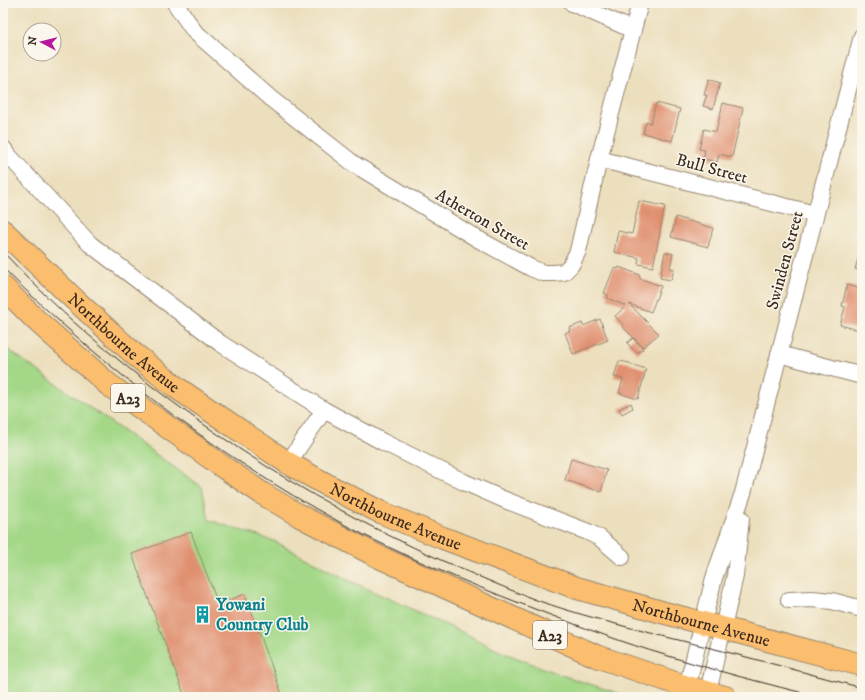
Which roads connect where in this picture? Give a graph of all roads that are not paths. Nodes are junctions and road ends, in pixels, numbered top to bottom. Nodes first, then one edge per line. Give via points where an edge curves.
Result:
1 (175, 3) edge
2 (572, 3) edge
3 (640, 3) edge
4 (633, 30) junction
5 (862, 36) edge
6 (3, 148) edge
7 (599, 159) junction
8 (815, 214) junction
9 (3, 231) edge
10 (3, 287) edge
11 (779, 354) junction
12 (862, 376) edge
13 (324, 410) junction
14 (288, 463) junction
15 (622, 556) dead end
16 (789, 600) dead end
17 (862, 609) edge
18 (713, 626) junction
19 (862, 665) edge
20 (687, 687) junction
21 (716, 695) edge

1 - 7 street, Atherton Street via 194,31 270,98 354,164 476,238 543,273 564,272 578,251
2 - 4 street
3 - 4 street, Atherton Street
4 - 7 street, Atherton Street
5 - 8 street, Swinden Street
6 - 13 street via 90,244 220,343
7 - 8 street, Bull Street
8 - 11 street, Swinden Street
9 - 14 highway, Northbourne Avenue / A23 via 134,354 177,388
10 - 20 highway, A23 via 109,385 226,469 300,516 377,556 596,656
11 - 12 street
11 - 18 street, Swinden Street via 743,493 735,576
13 - 14 street
13 - 15 street via 464,482 588,532 600,538
14 - 18 highway, Northbourne Avenue / A23 via 380,512 472,550 577,588
16 - 17 street via 832,601
18 - 19 highway, Northbourne Avenue / A23
18 - 20 street, Swinden Street
18 - 21 street, Swinden Street
20 - 21 highway, A23

